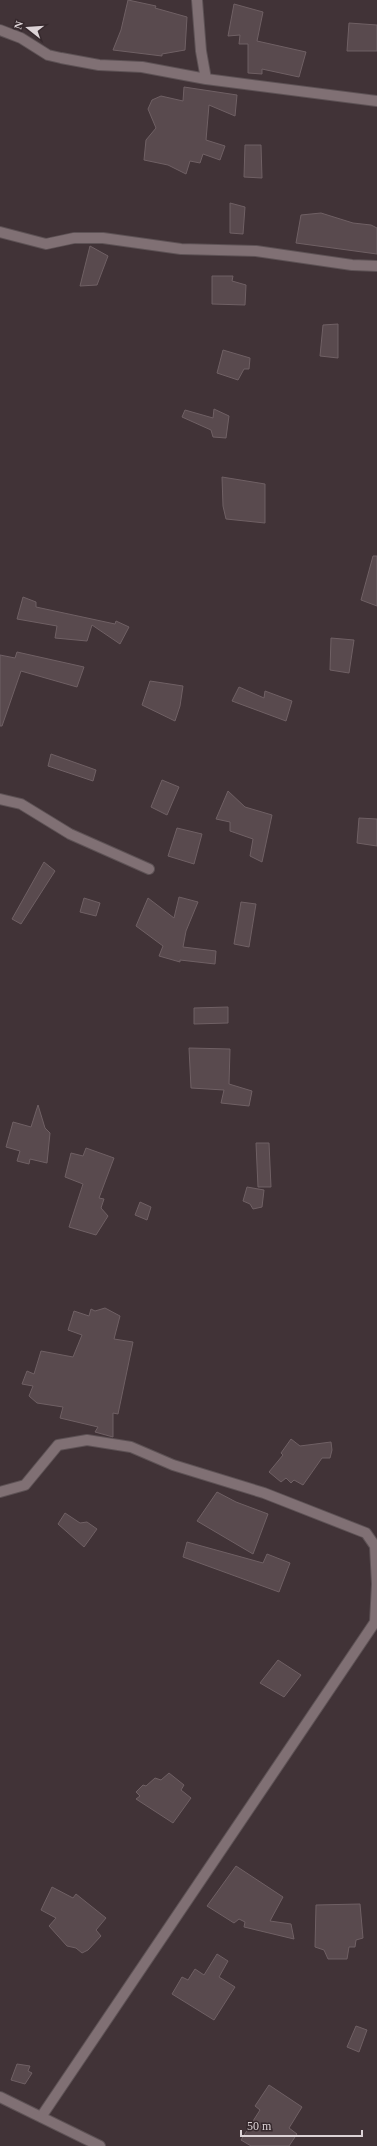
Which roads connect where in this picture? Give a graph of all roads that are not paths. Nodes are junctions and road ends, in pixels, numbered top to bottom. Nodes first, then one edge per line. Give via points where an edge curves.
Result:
1 (197, 0) edge
2 (0, 30) edge
3 (206, 79) junction
4 (377, 101) edge
5 (0, 232) edge
6 (377, 266) edge
7 (0, 799) edge
8 (149, 869) dead end
9 (0, 1492) edge
10 (0, 2097) edge
11 (41, 2117) junction
12 (98, 2146) edge

1 - 3 street
2 - 3 street via 21,38 48,55 99,65 142,67
3 - 4 street
5 - 6 street via 46,244 74,238 103,238 181,249 256,251 352,265
7 - 8 street via 21,804 70,834
9 - 11 street via 25,1485 58,1445 87,1440 131,1447 173,1465 264,1493 366,1533 375,1546 375,1622
10 - 11 street
11 - 12 street

